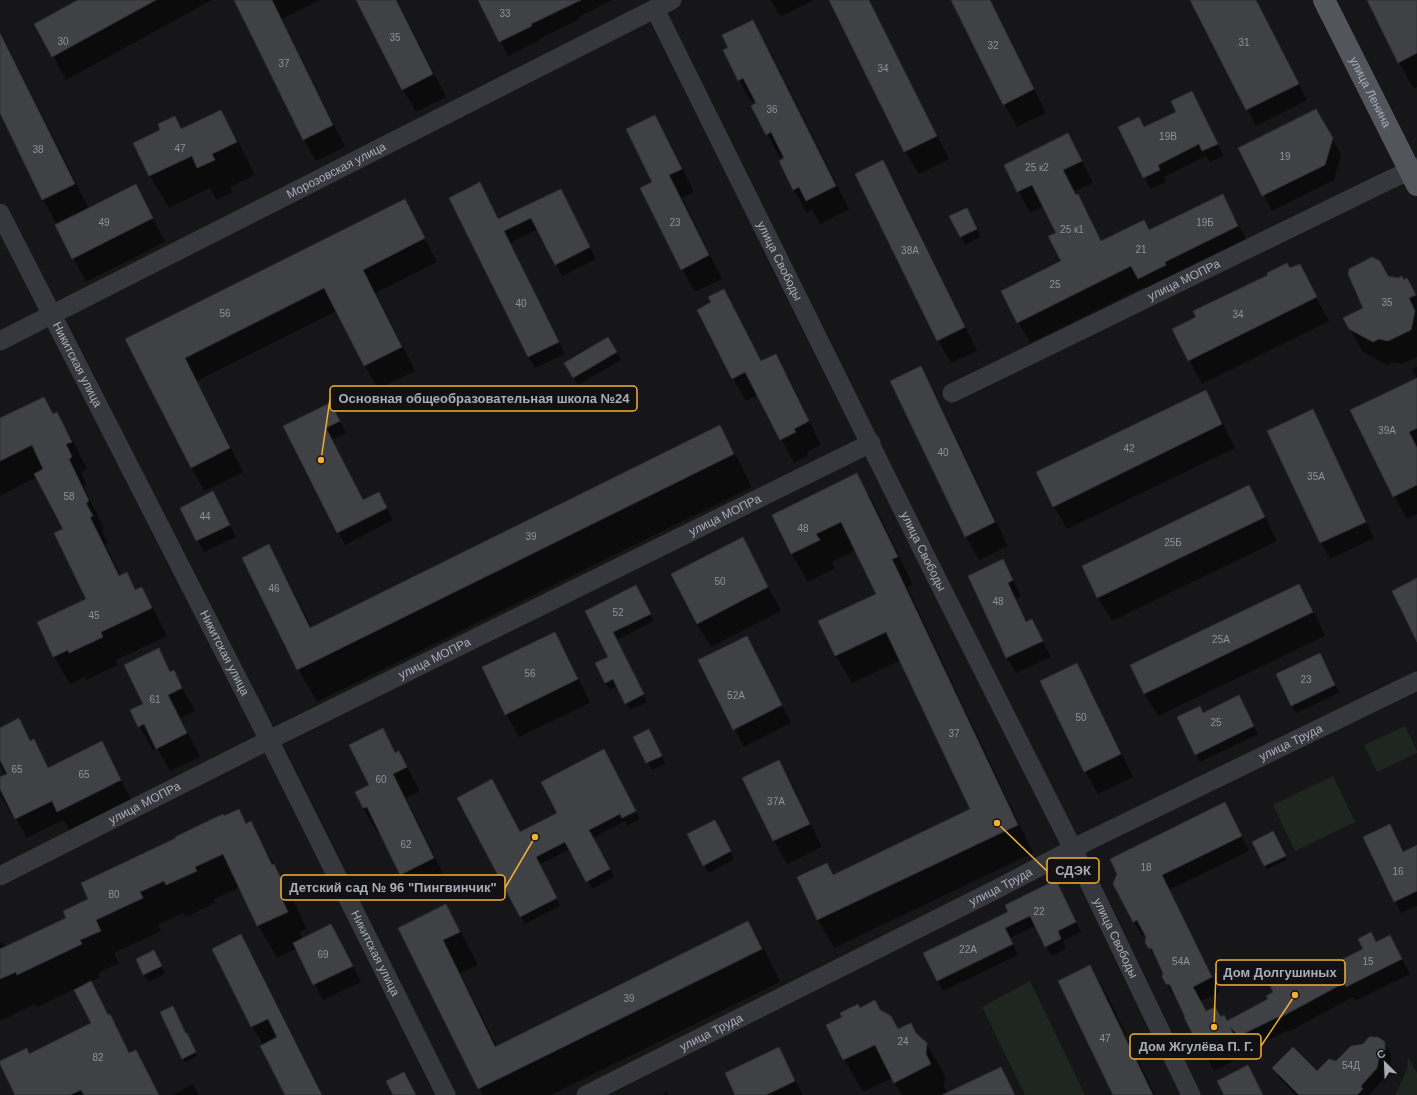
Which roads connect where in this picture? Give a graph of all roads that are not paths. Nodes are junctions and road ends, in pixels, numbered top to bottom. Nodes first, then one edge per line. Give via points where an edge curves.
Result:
1 (672, 0) edge
2 (1324, 0) edge
3 (655, 9) junction
4 (1415, 174) edge
5 (0, 213) edge
6 (52, 316) junction
7 (0, 341) edge
8 (952, 393) dead end
9 (871, 443) junction
10 (1417, 681) edge
11 (269, 740) junction
12 (1073, 849) junction
13 (0, 876) edge
14 (446, 1095) edge
15 (586, 1095) edge
16 (1191, 1095) edge

1 - 3 street, Морозовская улица
2 - 4 main road, улица Ленина
3 - 6 street, Морозовская улица
3 - 9 street, улица Свободы
4 - 8 street, улица МОПРа via 1383,182
5 - 6 street, Никитская улица
6 - 7 street, Морозовская улица
6 - 11 street, Никитская улица
9 - 11 street, улица МОПРа
9 - 12 street, улица Свободы
10 - 12 street, улица Труда
11 - 13 street, улица МОПРа
11 - 14 street, Никитская улица
12 - 15 street, улица Труда
12 - 16 street, улица Свободы

